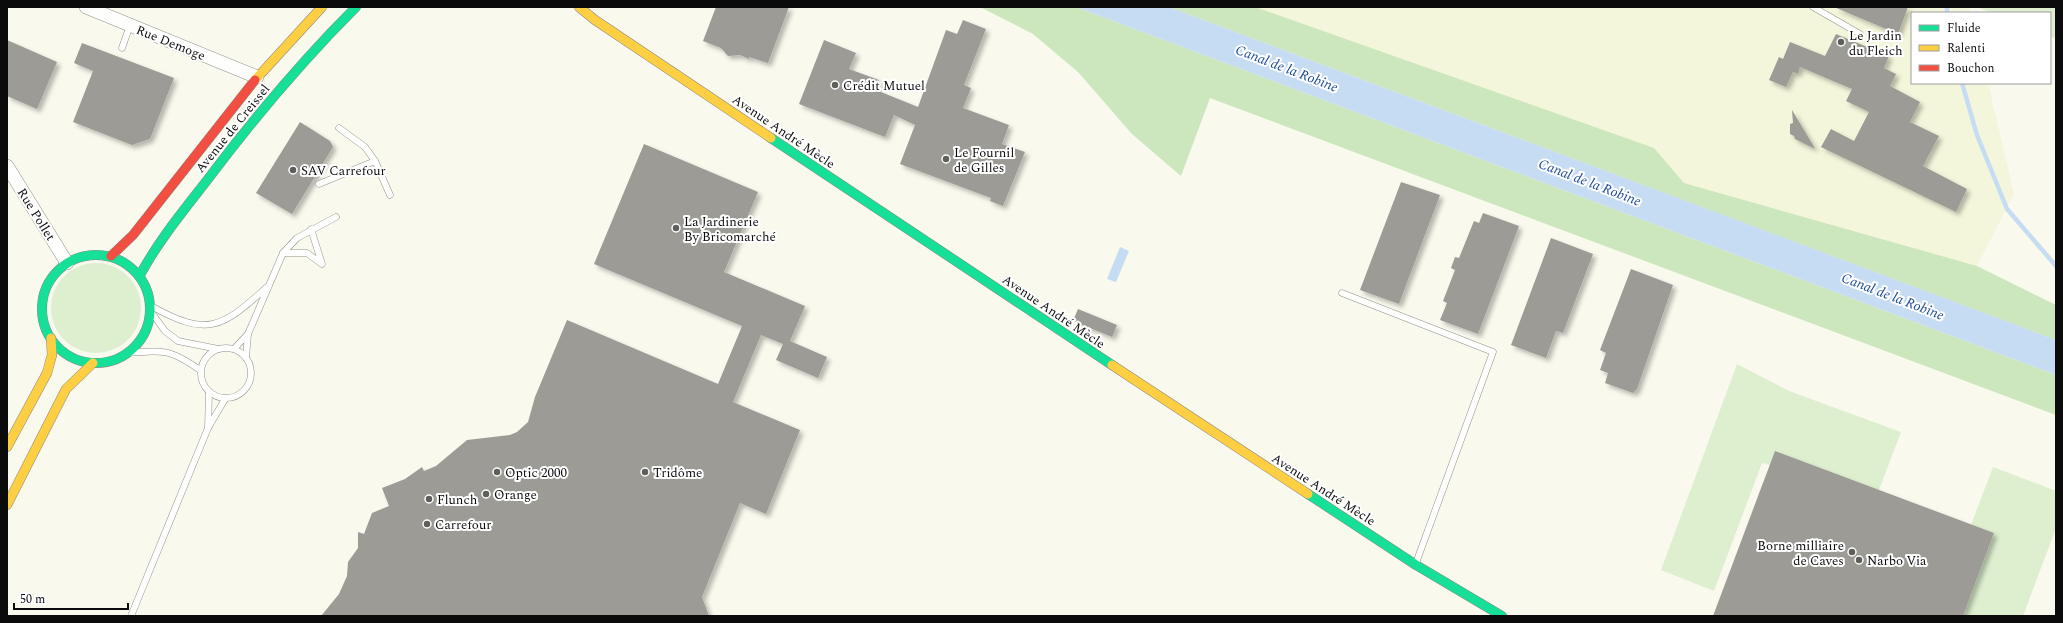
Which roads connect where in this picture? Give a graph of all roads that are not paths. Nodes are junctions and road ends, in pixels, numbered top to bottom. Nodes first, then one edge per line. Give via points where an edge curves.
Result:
1 (86, 7) edge
2 (322, 7) edge
3 (356, 7) edge
4 (571, 7) edge
5 (579, 7) edge
6 (1813, 7) edge
7 (596, 20) junction
8 (130, 25) junction
9 (1860, 34) dead end
10 (122, 48) dead end
11 (257, 77) junction
12 (339, 128) dead end
13 (375, 161) junction
14 (7, 166) edge
15 (318, 184) dead end
16 (390, 195) dead end
17 (336, 217) dead end
18 (311, 229) junction
19 (283, 253) junction
20 (111, 256) junction
21 (67, 263) junction
22 (140, 275) junction
23 (269, 284) junction
24 (1342, 293) dead end
25 (151, 309) junction
26 (248, 334) junction
27 (51, 338) junction
28 (218, 349) junction
29 (234, 349) junction
30 (128, 353) junction
31 (246, 357) junction
32 (93, 363) junction
33 (200, 370) junction
34 (209, 393) junction
35 (225, 399) junction
36 (208, 428) junction
37 (7, 447) edge
38 (7, 506) edge
39 (1416, 565) junction
40 (131, 616) edge
41 (1502, 616) edge

1 - 8 street, Rue Demoge
2 - 11 street, Avenue de Creissel
3 - 22 street, Avenue de Creissel via 263,108 153,250
4 - 7 street, Avenue André Mècle
5 - 7 street, Avenue André Mècle
6 - 9 lane
7 - 39 street, Avenue André Mècle
8 - 10 lane
8 - 11 street, Rue Demoge
11 - 20 street, Avenue de Creissel via 134,235
12 - 13 lane via 365,147
13 - 15 lane
13 - 16 lane
14 - 21 street, Rue Pollet
17 - 18 lane
18 - 19 lane via 297,238
18 - 19 lane via 322,264 307,253
19 - 23 lane
20 - 21 street via 81,256
20 - 22 street via 127,263
21 - 27 street via 54,274 45,289 43,323
22 - 25 street via 148,290
23 - 25 lane via 226,319 207,326 192,325
23 - 26 lane
24 - 39 lane via 1493,352
25 - 28 lane via 165,331 178,341
25 - 30 street via 148,328 140,342
26 - 29 lane
26 - 31 lane
27 - 32 street via 62,351 72,357
27 - 37 street via 52,355 47,373
28 - 29 lane
28 - 33 lane via 208,355
29 - 31 lane
30 - 32 street via 112,361
30 - 33 lane via 160,350 180,356
31 - 35 lane via 251,366 251,377 245,390 236,397
32 - 38 street via 66,388
33 - 34 lane via 201,379
34 - 35 lane
34 - 36 lane
35 - 36 lane
36 - 40 lane
39 - 41 street, Avenue André Mècle

